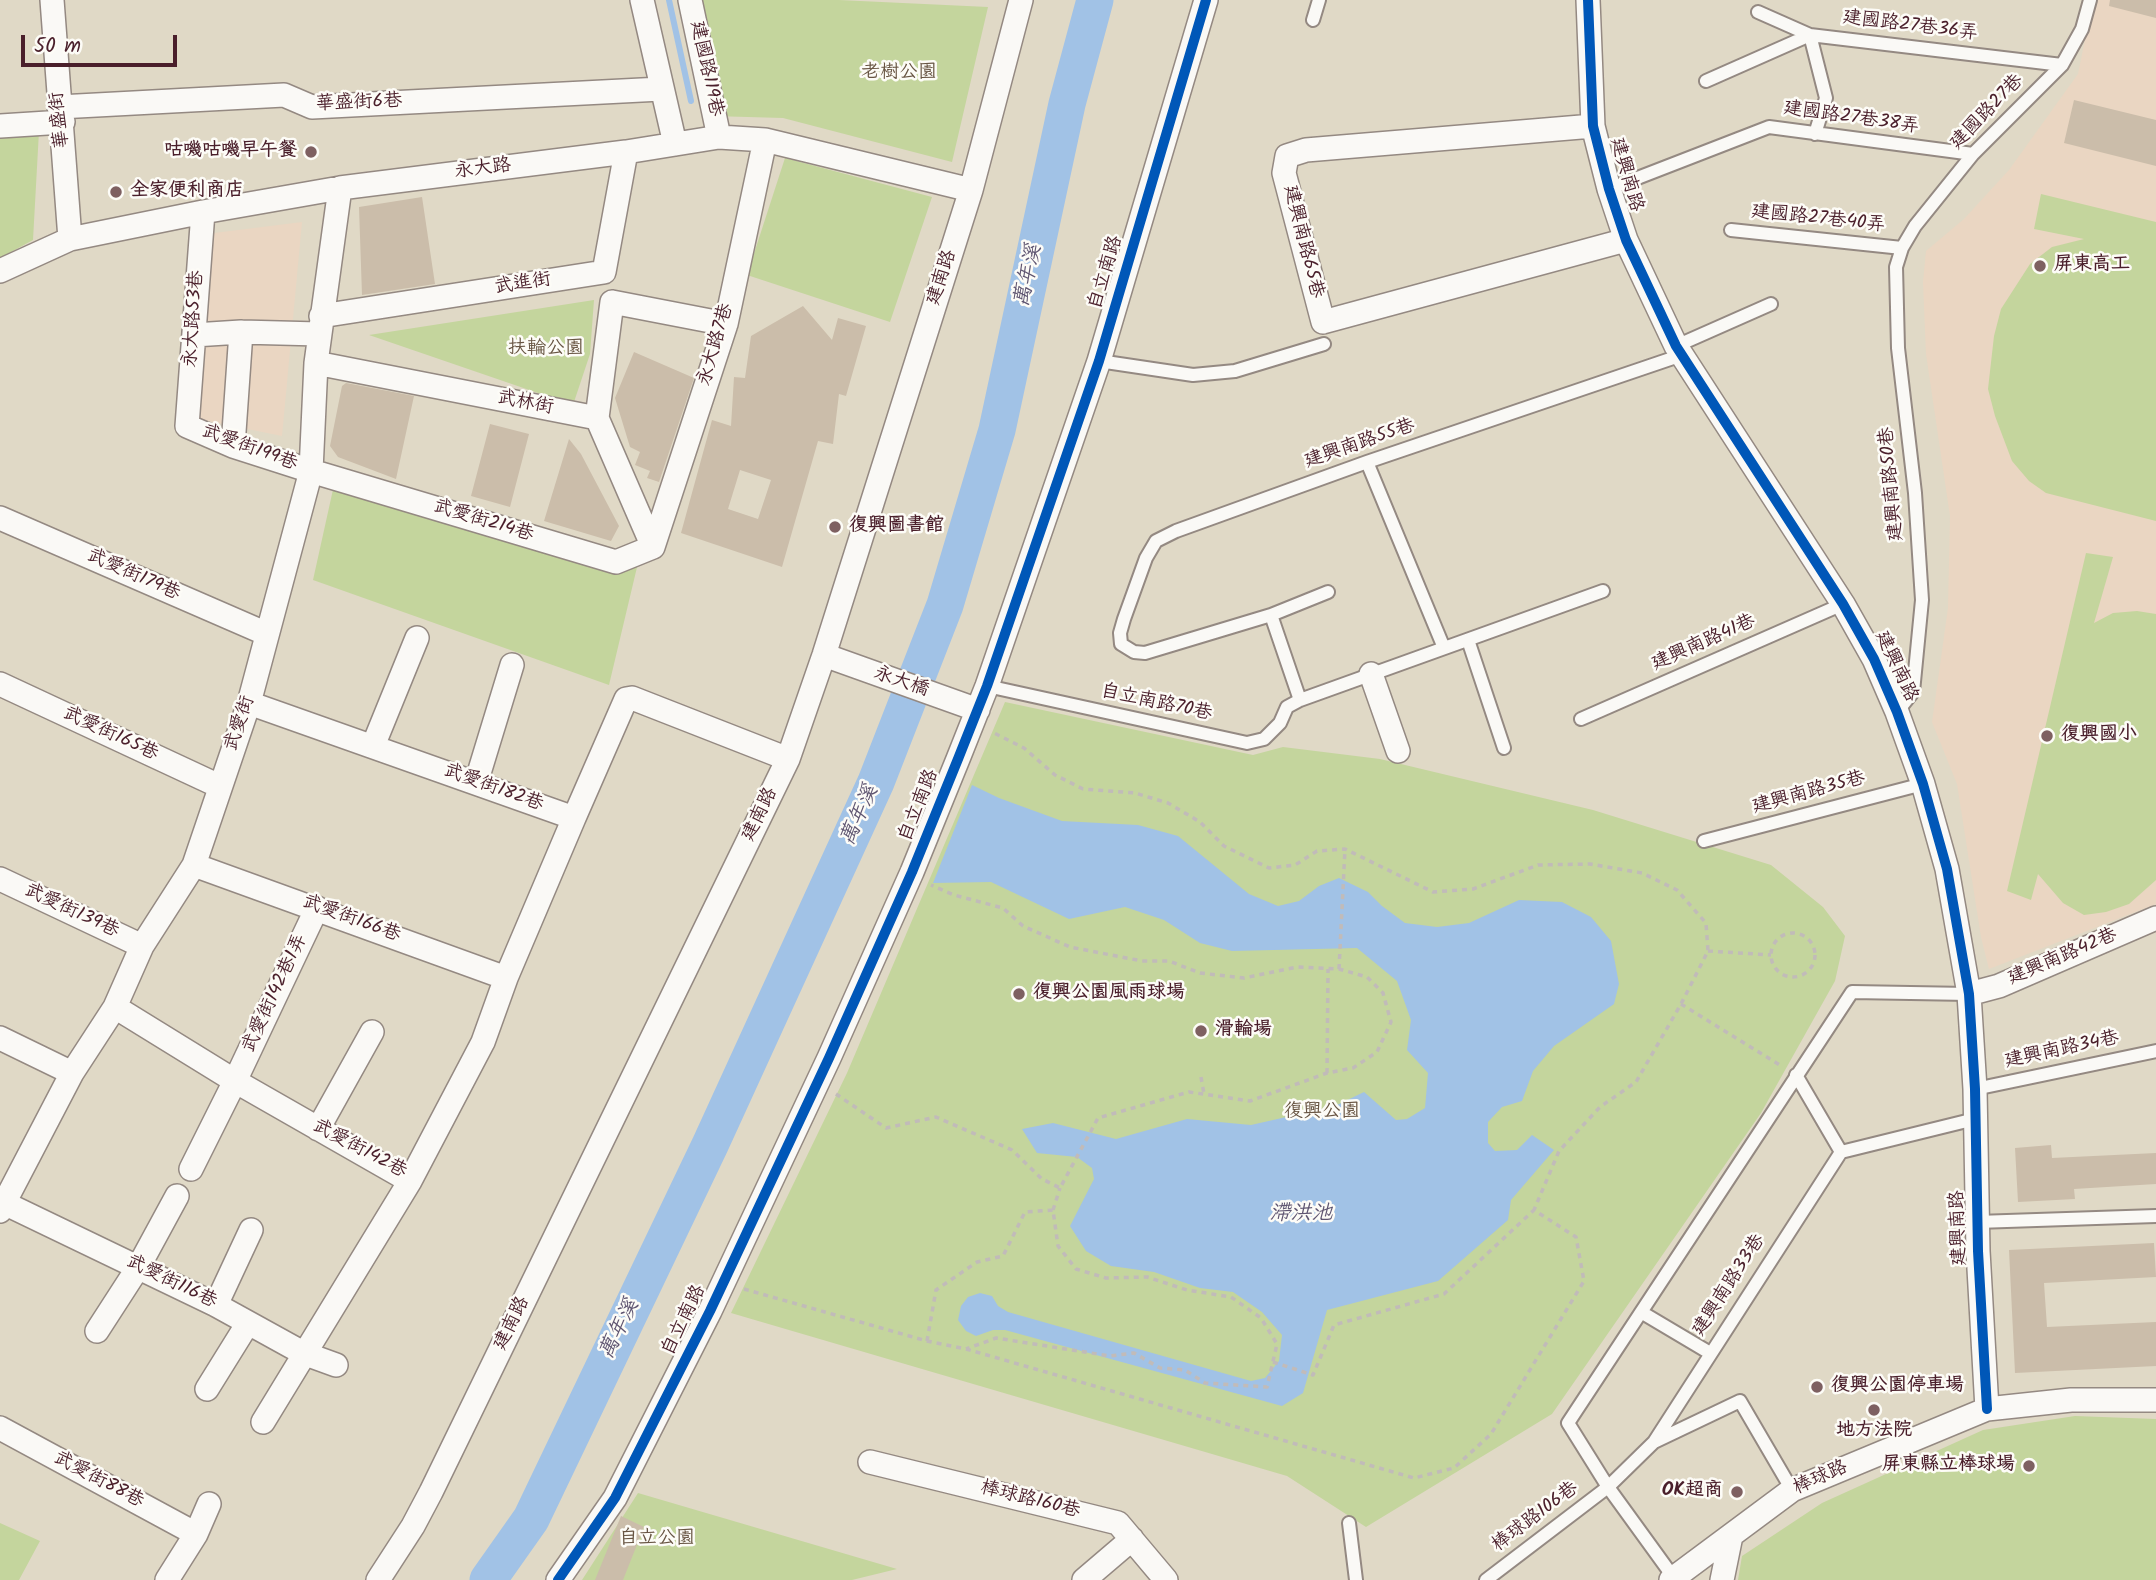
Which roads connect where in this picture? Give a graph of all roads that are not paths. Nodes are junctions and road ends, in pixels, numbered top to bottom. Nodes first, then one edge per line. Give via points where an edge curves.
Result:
1 (52, 0) edge
2 (642, 0) edge
3 (690, 0) edge
4 (1021, 0) edge
5 (1206, 0) edge
6 (1319, 0) edge
7 (1588, 0) edge
8 (2090, 0) edge
9 (1758, 12) dead end
10 (1313, 20) dead end
11 (1810, 35) junction
12 (2062, 65) junction
13 (1706, 81) dead end
14 (662, 89) junction
15 (61, 115) junction
16 (0, 126) edge
17 (1593, 126) junction
18 (1815, 134) junction
19 (719, 137) junction
20 (765, 140) junction
21 (675, 144) junction
22 (626, 152) junction
23 (1973, 154) junction
24 (340, 188) junction
25 (1609, 189) junction
26 (971, 190) junction
27 (203, 212) junction
28 (1731, 230) dead end
29 (70, 239) junction
30 (1626, 240) junction
31 (1902, 248) junction
32 (0, 271) edge
33 (604, 272) junction
34 (612, 302) junction
35 (1771, 304) dead end
36 (726, 324) junction
37 (320, 325) junction
38 (241, 332) junction
39 (194, 335) junction
40 (1324, 344) dead end
41 (1679, 350) junction
42 (1099, 361) junction
43 (316, 363) junction
44 (597, 418) junction
45 (187, 426) joint
46 (233, 446) junction
47 (1367, 462) junction
48 (311, 471) junction
49 (0, 518) edge
50 (653, 547) junction
51 (1603, 590) dead end
52 (1328, 592) dead end
53 (1843, 604) junction
54 (1270, 615) junction
55 (267, 634) junction
56 (417, 638) dead end
57 (1468, 640) junction
58 (1444, 648) junction
59 (825, 656) junction
60 (512, 665) dead end
61 (1371, 674) junction
62 (0, 684) edge
63 (987, 686) junction
64 (1300, 700) junction
65 (249, 703) junction
66 (1897, 712) junction
67 (982, 719) junction
68 (1581, 719) dead end
69 (373, 746) junction
70 (1504, 748) dead end
71 (1398, 751) dead end
72 (789, 759) junction
73 (476, 783) junction
74 (1923, 783) junction
75 (219, 786) junction
76 (574, 818) junction
77 (1704, 841) dead end
78 (194, 864) junction
79 (0, 879) edge
80 (317, 908) junction
81 (2156, 918) edge
82 (142, 946) junction
83 (506, 978) junction
84 (1969, 994) junction
85 (116, 1007) junction
86 (372, 1032) dead end
87 (0, 1038) edge
88 (2156, 1051) edge
89 (72, 1073) junction
90 (1796, 1075) junction
91 (235, 1081) junction
92 (1975, 1089) junction
93 (1975, 1119) junction
94 (318, 1129) junction
95 (1841, 1152) junction
96 (191, 1169) dead end
97 (410, 1181) junction
98 (177, 1196) dead end
99 (2, 1205) edge
100 (2156, 1216) edge
101 (1977, 1222) junction
102 (251, 1230) dead end
103 (139, 1266) junction
104 (216, 1305) junction
105 (1641, 1312) junction
106 (248, 1323) junction
107 (97, 1331) dead end
108 (303, 1353) junction
109 (1710, 1353) junction
110 (335, 1365) dead end
111 (207, 1389) dead end
112 (2156, 1400) edge
113 (1987, 1409) junction
114 (262, 1422) dead end
115 (0, 1428) edge
116 (1654, 1442) junction
117 (870, 1462) dead end
118 (1608, 1487) junction
119 (1792, 1490) junction
120 (209, 1504) dead end
121 (1349, 1523) dead end
122 (196, 1534) junction
123 (1731, 1536) junction
124 (1132, 1539) junction
125 (1672, 1579) edge
126 (167, 1580) edge
127 (378, 1580) edge
128 (558, 1580) edge
129 (1084, 1580) edge
130 (1166, 1580) edge
131 (1356, 1580) edge
132 (1486, 1580) edge
133 (1721, 1580) edge

1 - 15 street, 華盛街
2 - 14 street
3 - 19 street, 建國路119巷
4 - 26 street, 建南路
5 - 42 street, 自立南路
6 - 10 lane
7 - 17 street, 建興南路
8 - 12 lane, 建國路27巷 via 2082,29
9 - 11 lane, 建國路27巷36弄
11 - 12 lane, 建國路27巷36弄
11 - 13 lane
11 - 18 lane via 1826,98
12 - 23 lane, 建國路27巷
14 - 15 street, 華盛街6巷 via 313,107 284,95
14 - 21 street
15 - 16 street, 華盛街6巷
15 - 29 street, 華盛街
17 - 25 street, 建興南路
17 - 30 street, 建興南路65巷 via 1306,150 1287,156 1284,173 1323,322
18 - 23 lane, 建國路27巷38弄
18 - 25 lane, 建國路27巷38弄 via 1769,127
19 - 20 street, 永大路
19 - 21 street, 永大路
20 - 26 street, 永大路
20 - 36 street, 永大路7巷
21 - 22 street, 永大路
22 - 24 street, 永大路
22 - 33 street
23 - 31 lane, 建國路27巷
24 - 27 street, 永大路
24 - 37 street, 武愛街
25 - 30 street, 建興南路
26 - 59 street, 建南路
27 - 29 street, 永大路
27 - 39 street, 永大路53巷
28 - 31 lane, 建國路27巷40弄
29 - 32 street, 永大路
30 - 41 street, 建興南路
31 - 66 lane, 建興南路50巷 via 1896,267 1898,348 1922,600 1913,692
33 - 34 street
33 - 37 street, 武進街
34 - 36 street
34 - 44 street
35 - 41 lane, 建興南路55巷
36 - 50 street, 永大路7巷
37 - 38 street, 武進街
37 - 43 street, 武愛街
38 - 39 street, 武進街
38 - 46 street
39 - 45 street, 永大路53巷
40 - 42 lane via 1235,371 1193,375
41 - 47 lane, 建興南路55巷
41 - 53 street, 建興南路
42 - 63 street, 自立南路
43 - 44 street, 武林街
43 - 48 street, 武愛街
44 - 50 street
45 - 46 street, 武愛街199巷
46 - 48 street, 武愛街199巷
47 - 54 lane, 建興南路55巷 via 1156,541 1124,619 1121,644 1145,653
47 - 58 lane
48 - 50 street, 武愛街214巷 via 616,562
48 - 55 street, 武愛街
49 - 55 street, 武愛街179巷
51 - 57 lane, 自立南路70巷
52 - 54 lane
53 - 66 street, 建興南路
53 - 68 lane, 建興南路41巷
54 - 64 lane
55 - 65 street, 武愛街
56 - 69 street
57 - 58 lane, 自立南路70巷
57 - 70 lane
58 - 61 lane, 自立南路70巷
59 - 67 street, 永大橋 via 954,701
59 - 72 street, 建南路
60 - 73 street
61 - 64 lane, 自立南路70巷
61 - 71 street
62 - 75 street, 武愛街165巷
63 - 64 lane, 自立南路70巷 via 1247,743 1265,739 1287,707
63 - 67 street, 自立南路
65 - 69 street, 武愛街182巷
65 - 75 street, 武愛街
66 - 74 street, 建興南路
67 - 128 street, 自立南路 via 958,759 920,878 710,1311 615,1498
69 - 73 street, 武愛街182巷
72 - 76 street via 626,699
72 - 127 street, 建南路 via 431,1492
73 - 76 street, 武愛街182巷
74 - 77 lane, 建興南路35巷
74 - 84 street, 建興南路 via 1947,869
75 - 78 street, 武愛街
76 - 83 street
78 - 80 street, 武愛街166巷
78 - 82 street, 武愛街
79 - 82 street, 武愛街139巷
80 - 83 street, 武愛街166巷
80 - 91 street, 武愛街142巷1弄
81 - 84 street, 建興南路42巷 via 1999,986
82 - 85 street, 武愛街
83 - 97 street, 武愛街142巷 via 483,1042
84 - 90 lane via 1852,992
84 - 92 street, 建興南路
85 - 89 street, 武愛街
85 - 91 street, 武愛街142巷
86 - 94 street
87 - 89 street
88 - 92 lane, 建興南路34巷
89 - 99 street, 武愛街
90 - 95 lane
90 - 105 lane
91 - 94 street, 武愛街142巷
91 - 96 street, 武愛街142巷1弄
92 - 93 street, 建興南路
93 - 95 lane
93 - 101 street, 建興南路
94 - 97 street, 武愛街142巷
95 - 109 lane, 建興南路33巷
97 - 108 street
98 - 103 street
99 - 103 street, 武愛街116巷
100 - 101 lane
101 - 113 street, 建興南路
102 - 104 street
103 - 104 street, 武愛街116巷
103 - 107 street
104 - 106 street, 武愛街116巷
105 - 109 lane
105 - 118 lane, 棒球路106巷 via 1568,1423
106 - 108 street, 武愛街116巷
106 - 111 street
108 - 110 street, 武愛街116巷
108 - 114 street
109 - 116 lane, 建興南路33巷
112 - 113 street, 棒球路 via 2071,1400
113 - 119 street, 棒球路
115 - 122 street, 武愛街88巷
116 - 118 lane
116 - 119 lane via 1740,1401
117 - 124 street, 棒球路160巷 via 1118,1522
118 - 125 lane, 棒球路106巷
118 - 132 lane, 棒球路106巷
119 - 123 street, 棒球路
120 - 122 street
121 - 131 lane
122 - 126 street
123 - 125 street, 棒球路
123 - 133 street
124 - 129 street
124 - 130 street, 棒球路160巷

